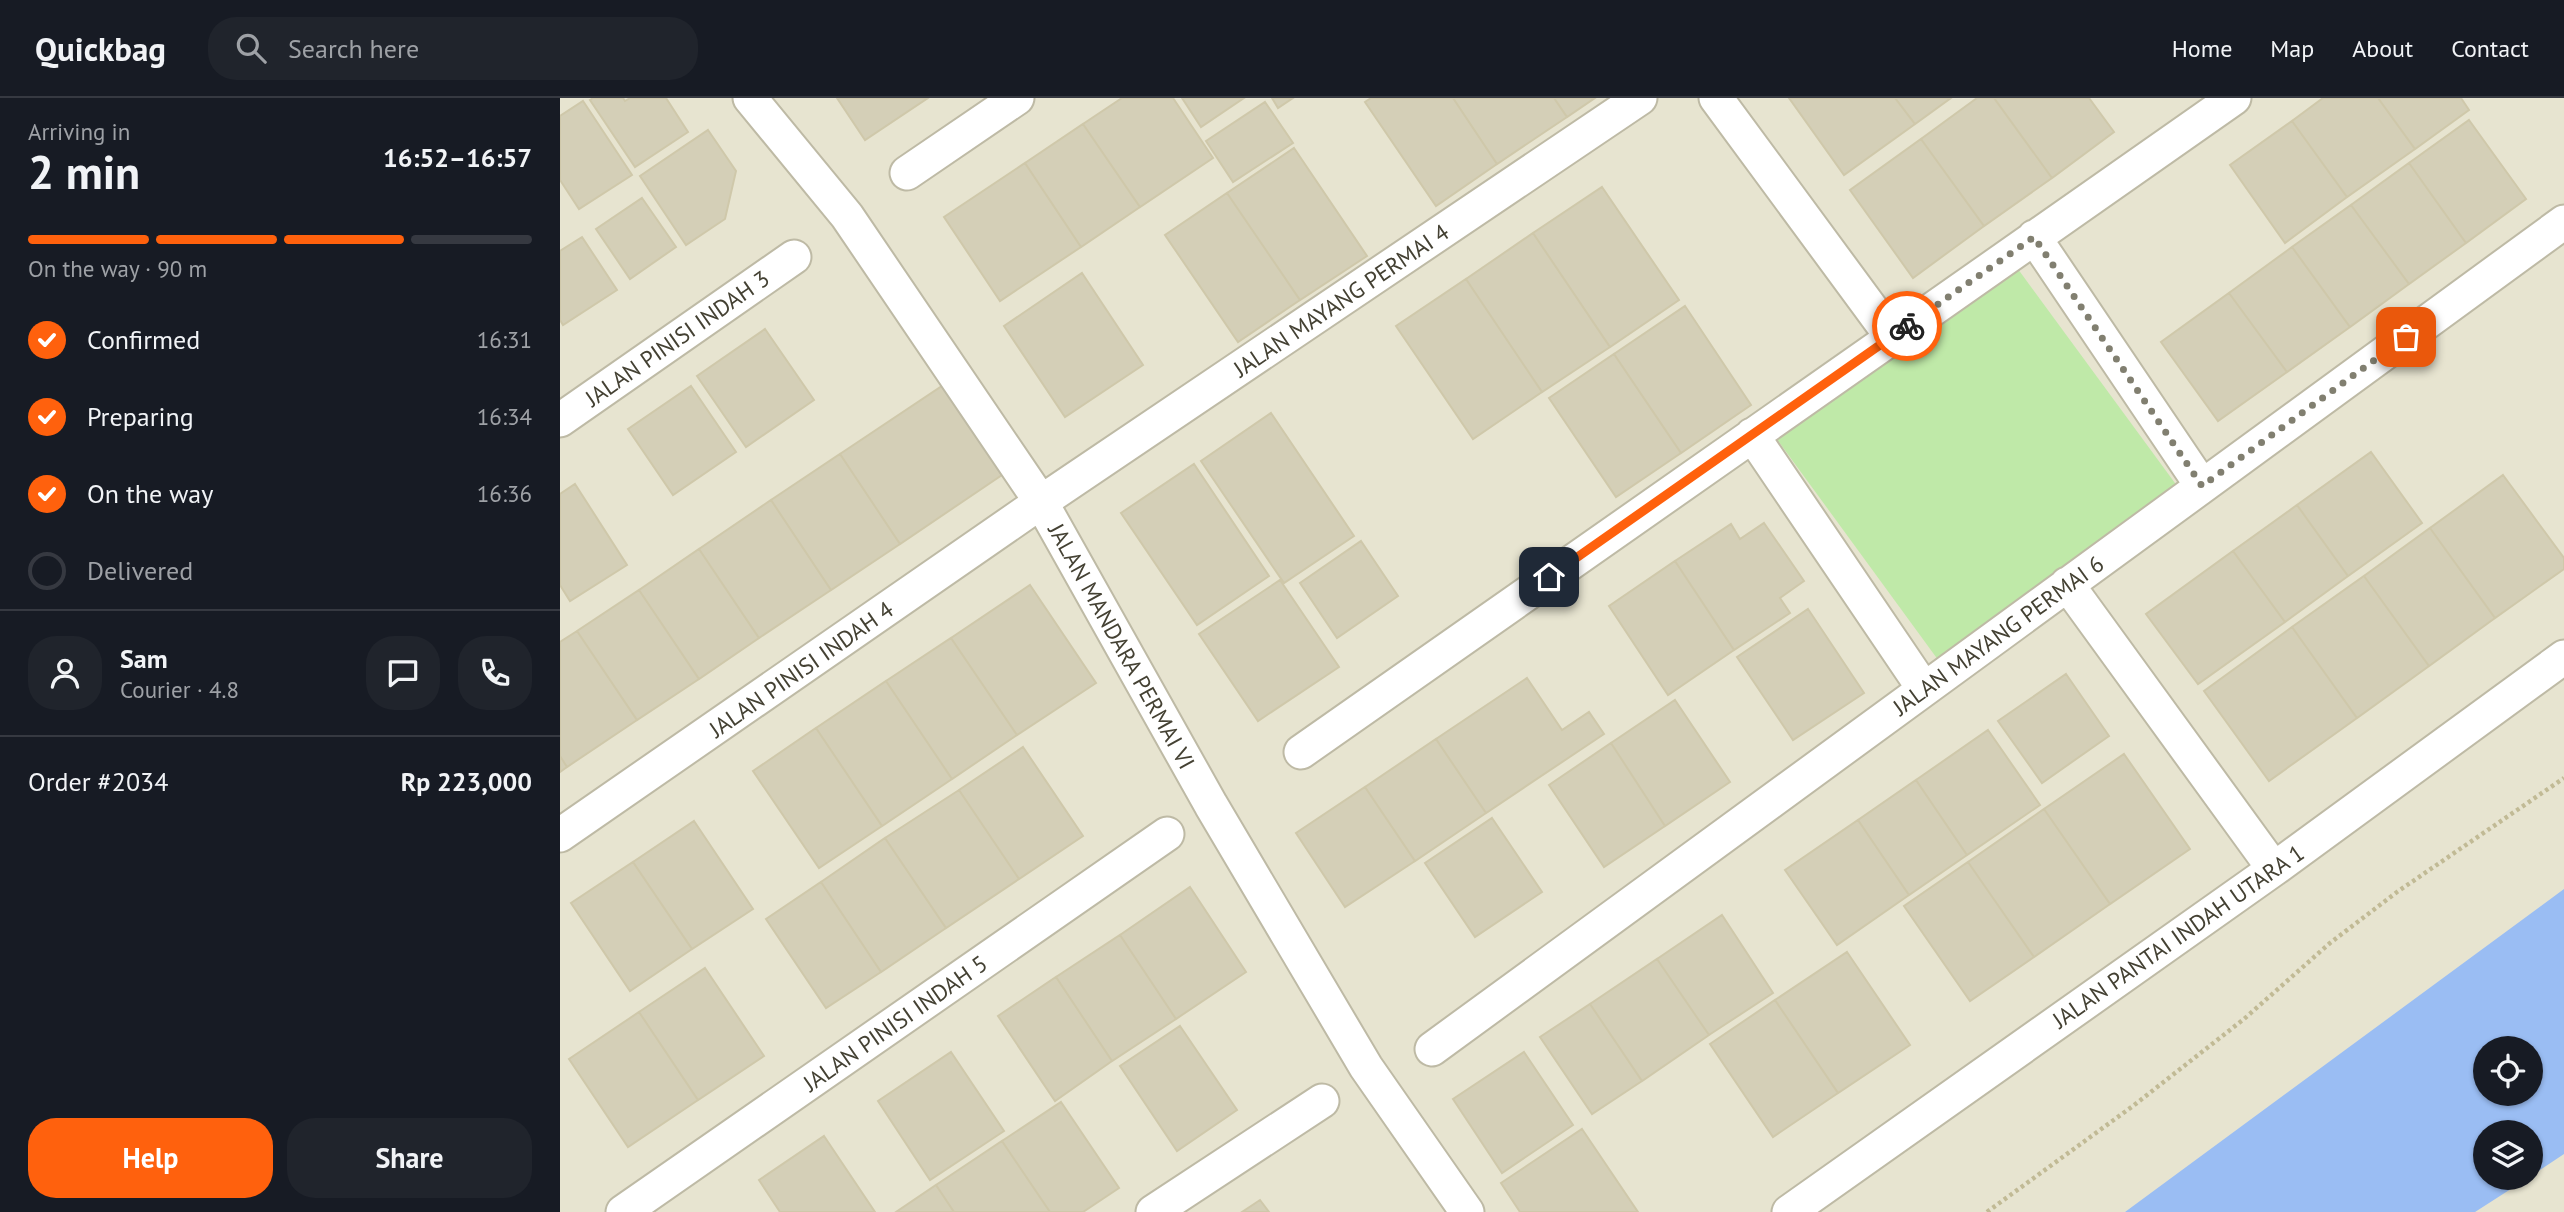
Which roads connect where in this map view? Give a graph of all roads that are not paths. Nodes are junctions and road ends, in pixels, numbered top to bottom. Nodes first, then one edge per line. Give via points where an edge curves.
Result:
1 (750, 98) edge
2 (1017, 98) edge
3 (1640, 98) edge
4 (1716, 98) edge
5 (2234, 98) edge
6 (907, 173) dead end
7 (2564, 222) edge
8 (2034, 237) junction
9 (794, 257) dead end
10 (1892, 337) junction
11 (560, 420) edge
12 (1752, 435) junction
13 (2202, 486) junction
14 (1041, 502) junction
15 (2067, 584) junction
16 (2564, 657) edge
17 (1924, 689) junction
18 (1301, 752) dead end
19 (1167, 834) dead end
20 (560, 835) edge
21 (2274, 869) junction
22 (1432, 1049) dead end
23 (1322, 1101) dead end
24 (623, 1212) edge
25 (1153, 1212) edge
26 (1467, 1212) edge
27 (1789, 1212) edge

1 - 14 street, JALAN MANDARA PERMAI VI via 847,216
2 - 6 street
3 - 14 street, JALAN MAYANG PERMAI 4
4 - 10 street
5 - 8 street
7 - 13 street, JALAN MAYANG PERMAI 6
8 - 10 street
8 - 13 street
9 - 11 street, JALAN PINISI INDAH 3
10 - 12 street
12 - 17 street
12 - 18 street
13 - 15 street, JALAN MAYANG PERMAI 6
14 - 20 street, JALAN PINISI INDAH 4
14 - 26 street, JALAN MANDARA PERMAI VI via 1366,1067
15 - 17 street, JALAN MAYANG PERMAI 6
15 - 21 street
16 - 21 street, JALAN PANTAI INDAH UTARA 1
17 - 22 street, JALAN MAYANG PERMAI 6
19 - 24 street, JALAN PINISI INDAH 5
21 - 27 street, JALAN PANTAI INDAH UTARA 1
23 - 25 street

